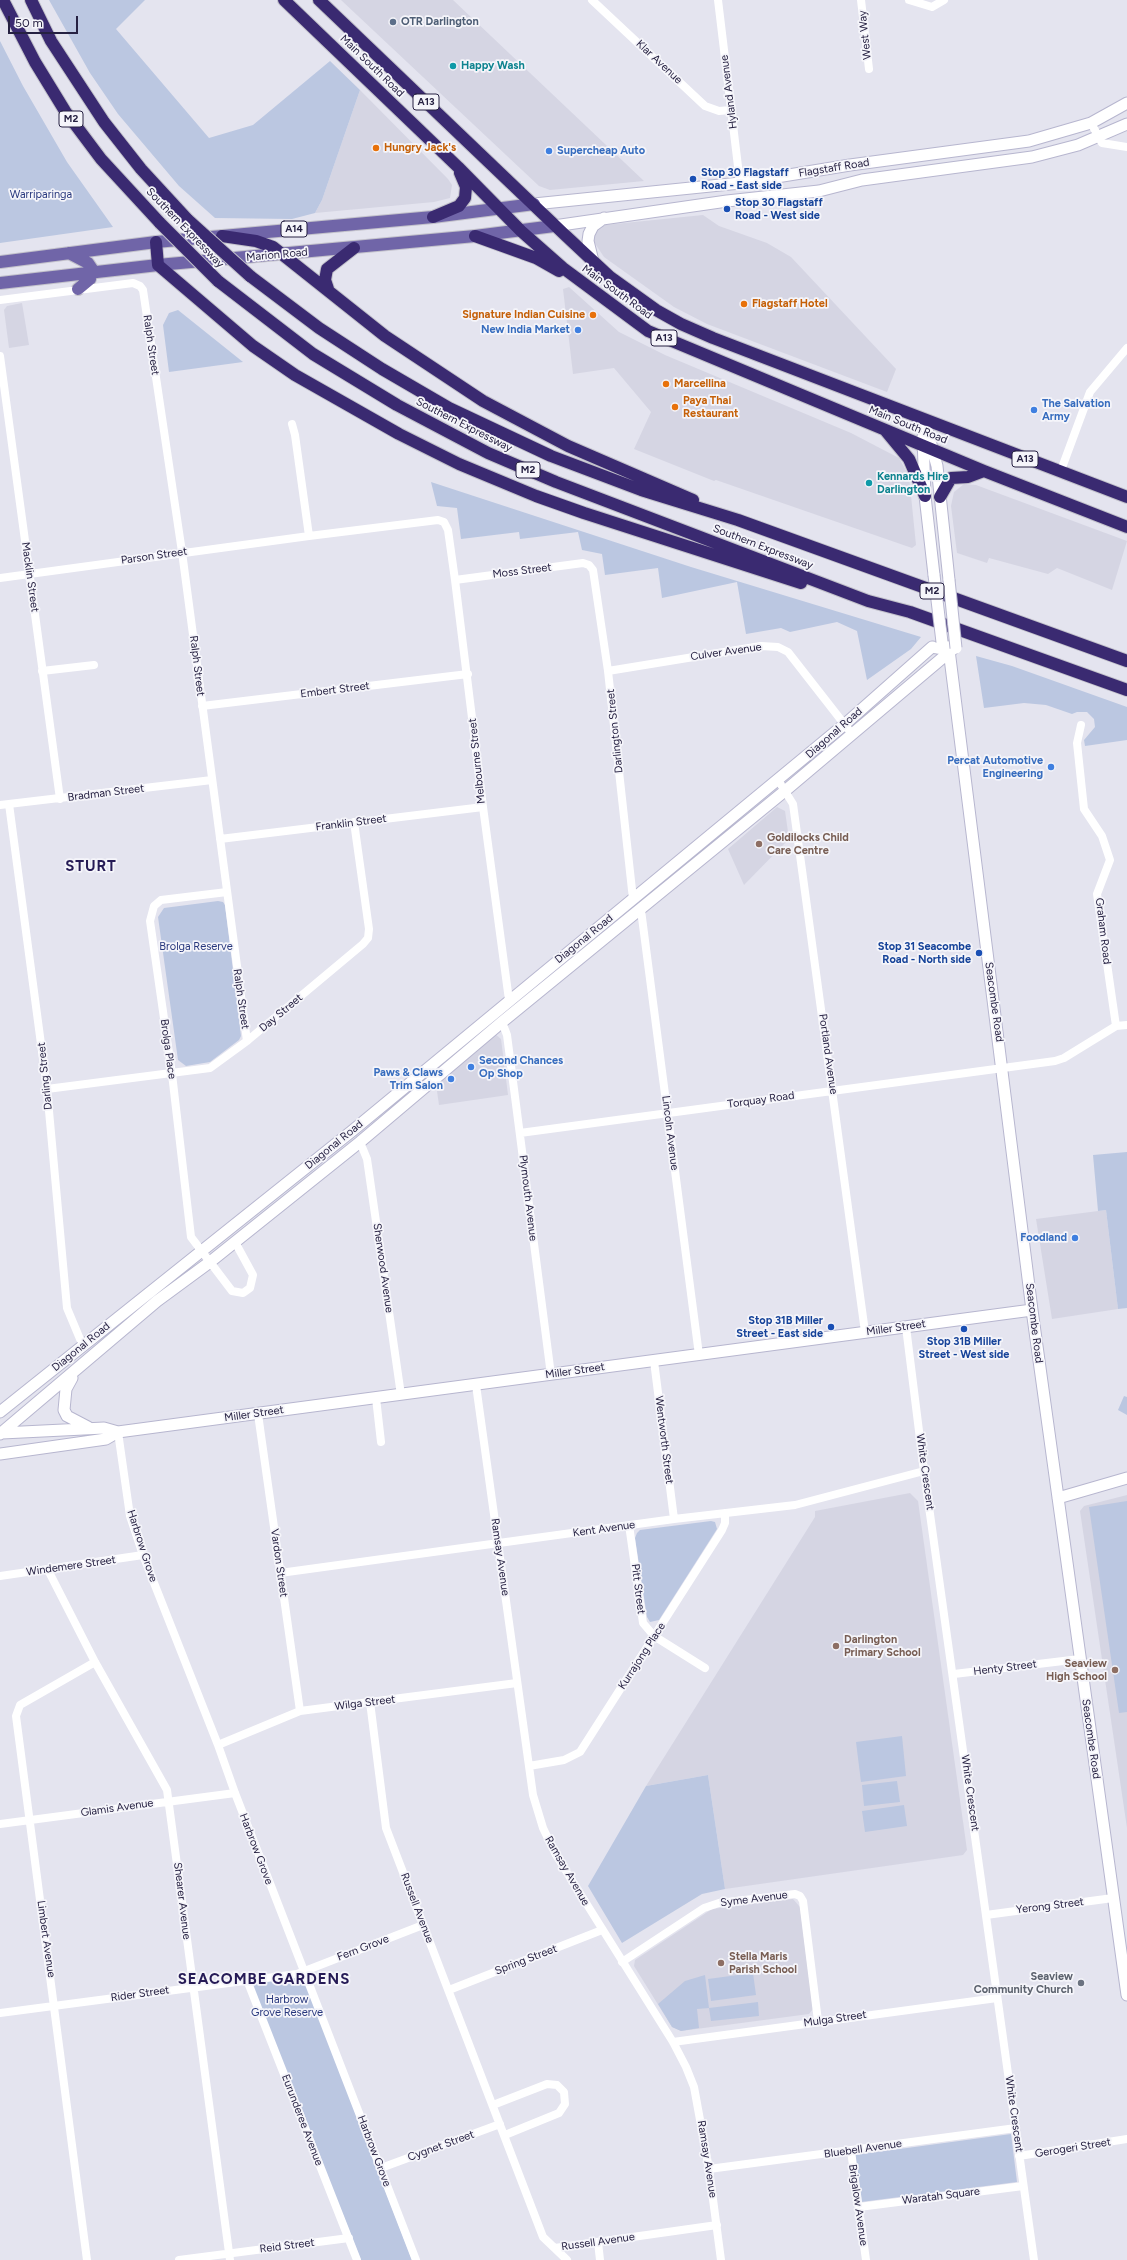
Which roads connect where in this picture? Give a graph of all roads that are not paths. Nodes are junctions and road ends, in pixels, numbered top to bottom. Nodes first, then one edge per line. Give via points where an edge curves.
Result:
1 (3, 0) edge
2 (31, 0) edge
3 (284, 0) edge
4 (293, 0) edge
5 (319, 0) edge
6 (592, 0) edge
7 (718, 0) edge
8 (861, 0) edge
9 (909, 0) edge
10 (944, 0) edge
11 (310, 23) junction
12 (869, 69) dead end
13 (1127, 103) edge
14 (731, 110) junction
15 (1091, 123) junction
16 (1127, 124) edge
17 (1097, 137) junction
18 (1127, 147) edge
19 (458, 167) junction
20 (740, 183) junction
21 (758, 198) junction
22 (727, 201) junction
23 (534, 204) junction
24 (500, 208) junction
25 (433, 217) junction
26 (605, 218) junction
27 (554, 226) junction
28 (521, 231) junction
29 (222, 236) junction
30 (475, 236) junction
31 (156, 242) junction
32 (354, 248) junction
33 (69, 253) junction
34 (282, 254) junction
35 (593, 261) junction
36 (0, 262) edge
37 (158, 265) junction
38 (92, 272) junction
39 (573, 276) junction
40 (0, 283) edge
41 (78, 289) junction
42 (328, 289) junction
43 (0, 300) edge
44 (1127, 348) edge
45 (0, 356) edge
46 (924, 419) junction
47 (292, 424) dead end
48 (885, 430) junction
49 (928, 447) junction
50 (984, 471) junction
51 (1060, 473) junction
52 (925, 496) junction
53 (940, 497) junction
54 (1127, 497) edge
55 (738, 520) junction
56 (444, 522) joint
57 (1127, 527) edge
58 (309, 536) junction
59 (182, 552) junction
60 (589, 565) joint
61 (29, 574) junction
62 (0, 578) edge
63 (455, 580) junction
64 (868, 601) junction
65 (949, 647) junction
66 (1127, 661) edge
67 (94, 665) dead end
68 (42, 671) junction
69 (608, 671) junction
70 (468, 674) junction
71 (1127, 690) edge
72 (202, 706) junction
73 (1081, 725) dead end
74 (849, 729) junction
75 (212, 780) junction
76 (778, 780) junction
77 (786, 790) junction
78 (60, 799) junction
79 (9, 804) junction
80 (0, 805) edge
81 (482, 807) junction
82 (354, 822) junction
83 (220, 839) junction
84 (227, 892) junction
85 (633, 899) junction
86 (641, 910) junction
87 (510, 1000) junction
88 (516, 1011) junction
89 (502, 1022) junction
90 (1127, 1025) edge
91 (1116, 1026) junction
92 (247, 1042) junction
93 (1003, 1068) junction
94 (172, 1074) junction
95 (47, 1089) junction
96 (833, 1091) junction
97 (667, 1113) junction
98 (352, 1131) junction
99 (520, 1133) junction
100 (360, 1142) junction
101 (235, 1242) junction
102 (202, 1251) junction
103 (210, 1262) junction
104 (1032, 1310) junction
105 (906, 1327) junction
106 (865, 1332) junction
107 (84, 1344) junction
108 (699, 1355) junction
109 (93, 1356) junction
110 (654, 1361) junction
111 (75, 1372) junction
112 (551, 1374) junction
113 (476, 1384) junction
114 (401, 1395) junction
115 (376, 1398) junction
116 (0, 1412) edge
117 (258, 1414) junction
118 (91, 1428) junction
119 (118, 1432) junction
120 (1, 1433) edge
121 (381, 1442) dead end
122 (0, 1454) edge
123 (924, 1471) junction
124 (1127, 1478) edge
125 (1058, 1498) junction
126 (725, 1513) junction
127 (674, 1519) junction
128 (630, 1525) junction
129 (498, 1544) junction
130 (142, 1556) junction
131 (48, 1570) junction
132 (280, 1573) junction
133 (0, 1576) edge
134 (654, 1636) junction
135 (1080, 1659) junction
136 (95, 1662) junction
137 (705, 1668) dead end
138 (954, 1674) junction
139 (517, 1683) junction
140 (370, 1702) junction
141 (300, 1711) junction
142 (218, 1745) junction
143 (529, 1766) junction
144 (235, 1793) junction
145 (169, 1801) junction
146 (30, 1819) junction
147 (0, 1824) edge
148 (1113, 1898) junction
149 (986, 1915) junction
150 (423, 1925) junction
151 (602, 1930) junction
152 (622, 1962) junction
153 (303, 1971) junction
154 (247, 1980) junction
155 (1126, 1981) edge
156 (193, 1987) junction
157 (449, 1990) junction
158 (1127, 1996) edge
159 (998, 1998) junction
160 (55, 2006) junction
161 (0, 2013) edge
162 (818, 2021) junction
163 (673, 2042) junction
164 (493, 2105) junction
165 (500, 2124) junction
166 (1016, 2128) junction
167 (505, 2135) junction
168 (1127, 2139) edge
169 (851, 2151) junction
170 (1019, 2156) junction
171 (381, 2168) junction
172 (709, 2169) junction
173 (1023, 2186) junction
174 (859, 2207) junction
175 (717, 2224) junction
176 (349, 2238) junction
177 (598, 2242) junction
178 (555, 2248) junction
179 (229, 2257) edge
180 (87, 2260) edge
181 (178, 2260) edge
182 (357, 2260) edge
183 (416, 2260) edge
184 (567, 2260) edge
185 (600, 2260) edge
186 (722, 2260) edge
187 (866, 2260) edge
188 (1034, 2260) edge

1 - 64 highway, Southern Expressway / M2, bridge via 34,62 65,111 101,159 218,281 313,354 397,405 488,453 563,485
2 - 55 highway, Southern Expressway / M2, bridge via 51,41 104,122 141,169 188,220 250,276 319,328 449,408 551,456 641,490
3 - 11 highway, Main South Road / A13
4 - 11 highway
5 - 23 highway, Main South Road / A13
6 - 14 street, Klar Avenue via 706,106 719,111
7 - 14 street, Hyland Avenue
8 - 12 street, West Way
9 - 10 street via 932,7
11 - 19 highway, Main South Road / A13
13 - 15 main road, Flagstaff Road
14 - 20 street, Hyland Avenue
15 - 17 street
15 - 20 main road, Flagstaff Road via 1029,141
16 - 17 main road, Flagstaff Road
17 - 18 street via 1102,143
17 - 21 main road, Flagstaff Road via 1078,145 1032,157 862,180 819,191
19 - 24 highway, Main South Road / A13
19 - 25 highway, A13 via 466,187 465,198 459,206
20 - 21 main road
20 - 22 main road
20 - 23 main road, Flagstaff Road
21 - 22 main road, Flagstaff Road
22 - 26 main road, Flagstaff Road
23 - 24 main road, A14
23 - 27 highway, Main South Road / A13
24 - 25 main road, A14
24 - 28 highway, Main South Road / A13
25 - 29 main road, A14
26 - 27 main road, Flagstaff Road
26 - 35 main road via 593,226 589,234 588,241
27 - 28 main road, Marion Road
27 - 35 highway, Main South Road / A13
28 - 30 main road, Marion Road / A14
28 - 39 highway, Main South Road / A13
29 - 31 main road, A14
29 - 34 highway via 265,243
30 - 32 main road, Marion Road / A14
30 - 39 highway, A13 via 536,258 562,273
31 - 33 main road, A14
31 - 37 highway
32 - 34 main road, Marion Road / A14
32 - 42 highway via 327,269 325,280
33 - 36 main road, A14
33 - 38 main road via 88,263
34 - 37 main road, Marion Road / A14
34 - 42 highway, M2
35 - 46 highway, Main South Road / A13 via 633,294 681,324
37 - 38 main road, Marion Road / A14
37 - 64 highway via 253,346 295,375 399,434 459,464 584,514 776,576
38 - 40 main road, Marion Road / A14
38 - 41 main road via 88,281
39 - 48 highway, Main South Road / A13 via 648,331
41 - 43 street
41 - 59 street, Ralph Street via 133,283 143,290
42 - 55 highway, M2 via 385,336 483,400 562,443
44 - 51 street via 1090,392
45 - 61 street, Macklin Street
46 - 49 main road, Seacombe Road
46 - 51 highway, Main South Road / A13
47 - 58 street via 296,435
48 - 49 highway, Main South Road / A13
48 - 52 highway, A13 via 909,458
49 - 50 highway, Main South Road / A13
49 - 52 main road, Seacombe Road
49 - 53 main road, Seacombe Road
50 - 53 highway via 951,478
50 - 57 highway, Main South Road / A13
51 - 54 highway, Main South Road / A13
52 - 65 main road, Seacombe Road, bridge via 934,575
53 - 65 main road, Seacombe Road, bridge via 949,580
55 - 66 highway, Southern Expressway / M2
56 - 58 street, Parson Street via 438,520
56 - 63 street, Melbourne Street via 448,530
58 - 59 street, Parson Street
59 - 61 street, Parson Street
59 - 72 street, Ralph Street
60 - 63 street, Moss Street via 583,563
60 - 69 street, Darlington Street via 593,570
61 - 62 street, Parson Street
61 - 68 street, Macklin Street
63 - 70 street, Melbourne Street
64 - 71 highway, Southern Expressway / M2 via 910,612
65 - 74 main road, Diagonal Road via 938,663
65 - 74 main road, Diagonal Road via 932,647
65 - 93 main road, Seacombe Road
67 - 68 street
68 - 78 street, Macklin Street
69 - 74 street, Culver Avenue via 761,646 778,647 788,652
69 - 85 street, Darlington Street
70 - 72 street, Embert Street
70 - 81 street, Melbourne Street
72 - 75 street, Ralph Street
73 - 91 street, Graham Road via 1077,743 1084,809 1102,836 1110,860 1098,894
74 - 76 main road, Diagonal Road
74 - 77 main road, Diagonal Road
75 - 78 street, Bradman Street
75 - 83 street, Ralph Street
76 - 77 street, Portland Avenue
76 - 85 main road, Diagonal Road
77 - 86 main road, Diagonal Road
77 - 96 street, Portland Avenue via 792,804
78 - 79 street, Bradman Street
79 - 80 street, Bradman Street
79 - 95 street, Darling Street
81 - 82 street, Franklin Street
81 - 87 street, Melbourne Street
82 - 83 street, Franklin Street
82 - 92 street, Day Street via 369,929 368,938
83 - 84 street, Ralph Street
84 - 92 street, Ralph Street
84 - 94 street, Brolga Place via 161,900 154,906 150,921
85 - 86 main road
85 - 87 main road, Diagonal Road
86 - 88 main road, Diagonal Road
86 - 97 street, Lincoln Avenue
87 - 88 main road
87 - 98 main road, Diagonal Road
88 - 89 main road, Diagonal Road
89 - 99 street, Plymouth Avenue via 507,1035
89 - 100 main road, Diagonal Road
90 - 91 street
91 - 93 street, Torquay Road via 1064,1058
92 - 94 street, Day Street via 210,1068
93 - 96 street, Torquay Road
93 - 104 main road, Seacombe Road
94 - 95 street, Day Street
94 - 102 street, Brolga Place via 191,1237
95 - 107 street, Darling Street via 67,1308
96 - 97 street, Torquay Road
96 - 106 street, Portland Avenue
97 - 99 street, Torquay Road
97 - 108 street, Lincoln Avenue
98 - 100 main road
98 - 102 main road, Diagonal Road
99 - 112 street, Plymouth Avenue
100 - 101 main road, Diagonal Road
100 - 114 street, Sherwood Avenue via 367,1159
101 - 103 main road, Diagonal Road
101 - 103 street via 253,1275 250,1288 243,1293 232,1291
102 - 103 street, Brolga Place
102 - 107 main road, Diagonal Road
103 - 109 main road, Diagonal Road via 157,1302
104 - 105 main road, Miller Street
104 - 125 main road, Seacombe Road
105 - 106 main road, Miller Street
105 - 123 street, White Crescent
106 - 108 main road, Miller Street
107 - 109 main road
107 - 116 main road, Diagonal Road
108 - 110 main road, Miller Street
109 - 111 main road, Diagonal Road
110 - 112 main road, Miller Street
110 - 127 street, Wentworth Street
111 - 118 main road via 66,1389 64,1410 67,1416
111 - 120 main road, Diagonal Road
112 - 113 main road, Miller Street
113 - 114 main road, Miller Street
113 - 129 street, Ramsay Avenue
114 - 115 main road, Miller Street
115 - 117 main road, Miller Street
115 - 121 street
117 - 119 main road, Miller Street
117 - 132 street, Vardon Street
118 - 119 main road, Miller Street
118 - 120 main road, Miller Street
119 - 122 main road, Miller Street via 106,1439
119 - 130 street, Harbrow Grove via 130,1516
123 - 126 street, Kent Avenue via 795,1505
123 - 138 street, White Crescent
124 - 125 main road
125 - 135 main road, Seacombe Road
126 - 127 street, Kent Avenue
126 - 134 street, Kurrajong Place via 726,1523 722,1530
127 - 128 street, Kent Avenue
128 - 129 street, Kent Avenue
128 - 134 street, Pitt Street via 641,1618 646,1629
129 - 132 street, Kent Avenue
129 - 139 street, Ramsay Avenue
130 - 131 street, Windemere Street
130 - 142 street, Harbrow Grove
131 - 133 street, Windemere Street
131 - 136 street, Shearer Avenue
132 - 141 street, Vardon Street
134 - 137 street, Pitt Street
134 - 143 street, Kurrajong Place via 580,1752 564,1760
135 - 138 street, Henty Street
135 - 148 main road, Seacombe Road
136 - 145 street, Shearer Avenue via 167,1790
136 - 146 street, Limbert Avenue via 20,1705 16,1716
138 - 149 street, White Crescent
139 - 140 street, Wilga Street
139 - 143 street, Ramsay Avenue
140 - 141 street, Wilga Street
140 - 150 street, Russell Avenue via 386,1828
141 - 142 street, Wilga Street
142 - 144 street, Harbrow Grove
143 - 151 street, Ramsay Avenue via 533,1795 548,1839
144 - 145 street, Glamis Avenue
144 - 153 street, Harbrow Grove
145 - 146 street, Glamis Avenue
145 - 156 street, Shearer Avenue
146 - 147 street, Glamis Avenue
146 - 160 street, Limbert Avenue
148 - 149 street, Yerong Street
148 - 155 main road, Seacombe Road
149 - 159 street, White Crescent
150 - 153 street, Fern Grove
150 - 157 street, Russell Avenue
151 - 152 street, Ramsay Avenue
151 - 157 street, Spring Street
152 - 162 street, Syme Avenue via 704,1908 719,1903 795,1894 803,1901
152 - 163 street, Ramsay Avenue
153 - 154 street, Rider Street
153 - 171 street, Harbrow Grove
154 - 156 street, Rider Street
154 - 176 street, Eurunderee Avenue
155 - 158 main road, Seacombe Road
156 - 160 street, Rider Street
156 - 179 street, Shearer Avenue
157 - 164 street, Russell Avenue
159 - 162 street, Mulga Street
159 - 166 street, White Crescent
160 - 161 street, Rider Street
160 - 180 street, Limbert Avenue
162 - 163 street, Mulga Street
163 - 172 street, Ramsay Avenue via 694,2087
164 - 165 street, Russell Avenue
164 - 167 street via 547,2084 557,2084 564,2092 565,2104 559,2113
165 - 167 street, Russell Avenue
165 - 171 street, Cygnet Street
166 - 169 street, Bluebell Avenue
166 - 170 street, White Crescent
167 - 178 street, Russell Avenue via 543,2237
168 - 170 street, Gerogeri Street
169 - 172 street, Bluebell Avenue
169 - 174 street, Brigalow Avenue
170 - 173 street, White Crescent
171 - 183 street, Harbrow Grove
172 - 175 street, Ramsay Avenue
173 - 174 street, Waratah Square
173 - 188 street, White Crescent
174 - 187 street, Brigalow Avenue
175 - 177 street, Russell Avenue
175 - 186 street, Ramsay Avenue
176 - 179 street, Reid Street
176 - 182 street, Eurunderee Avenue
177 - 178 street, Russell Avenue
177 - 185 street
178 - 184 street
179 - 181 street, Reid Street

